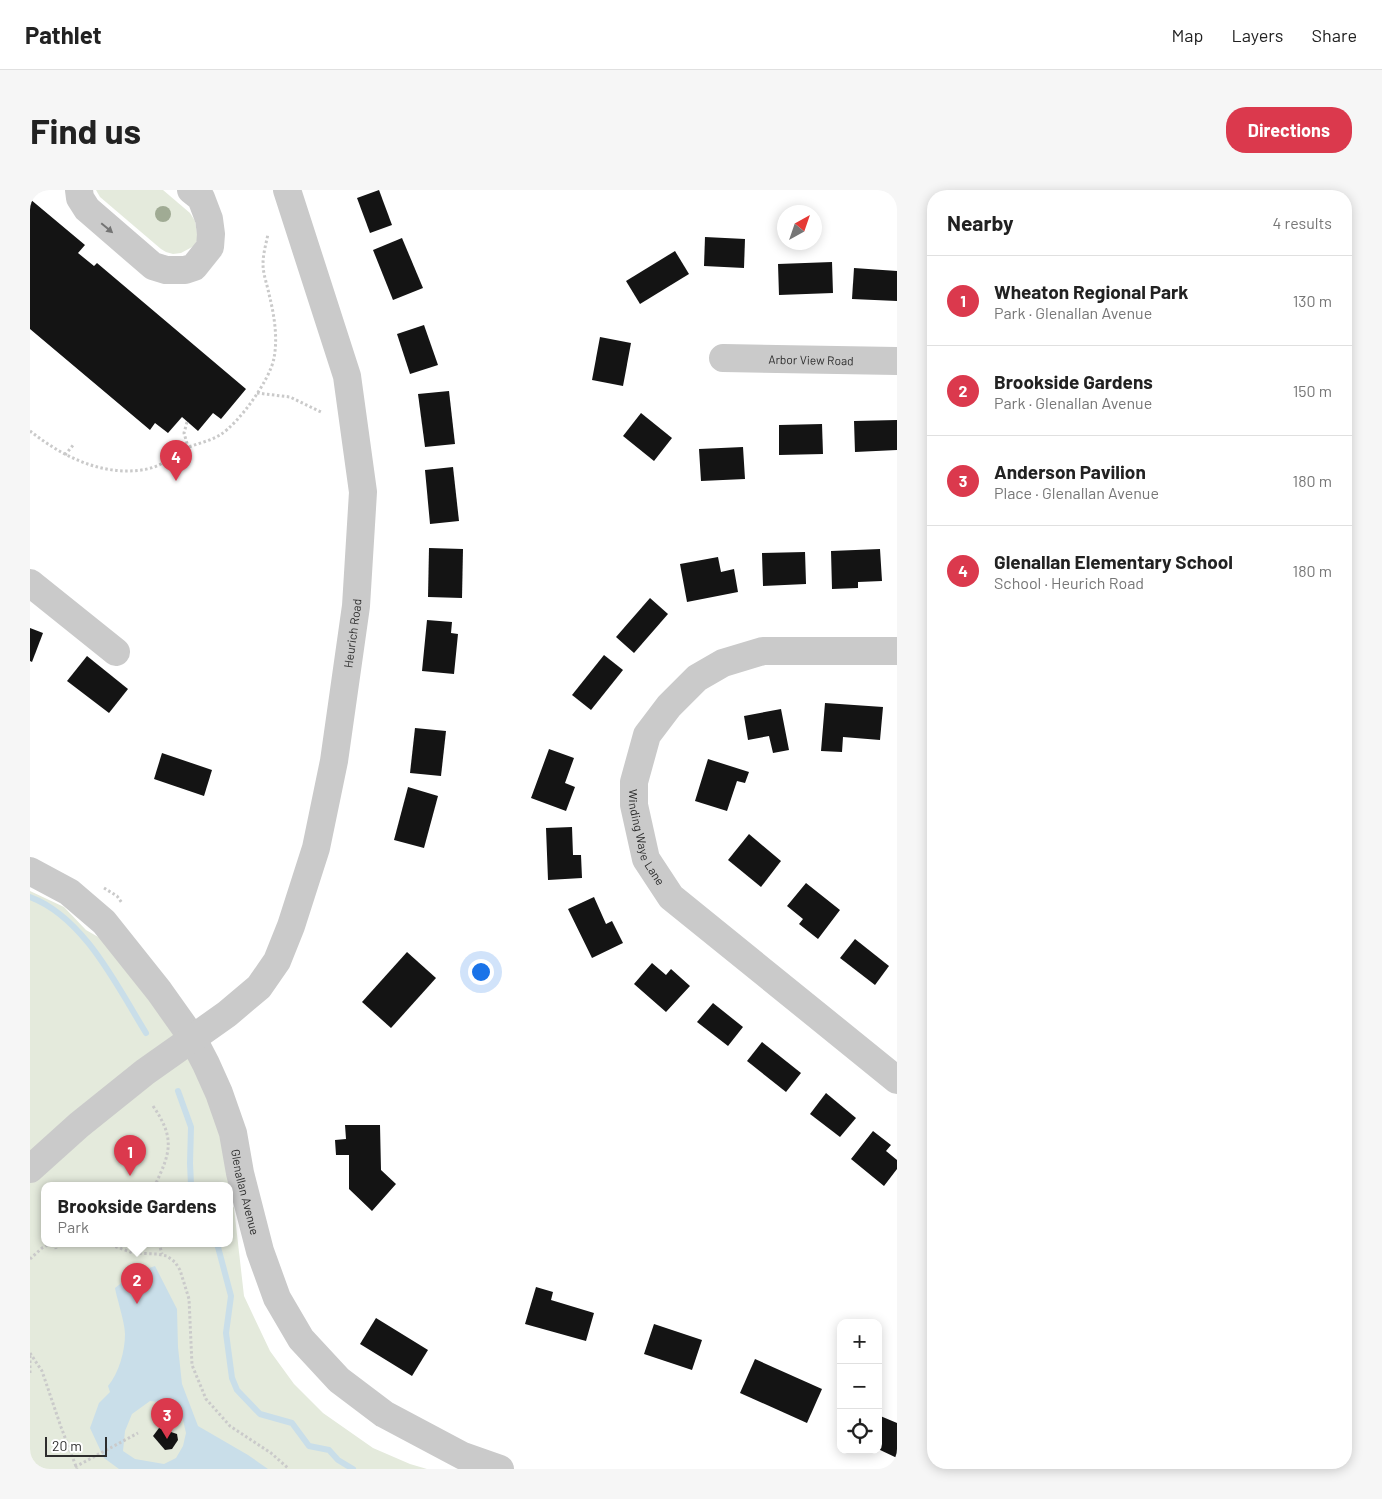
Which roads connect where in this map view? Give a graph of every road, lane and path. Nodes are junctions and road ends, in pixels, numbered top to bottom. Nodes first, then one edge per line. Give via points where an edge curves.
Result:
1 (79, 190) edge
2 (287, 190) edge
3 (204, 193) edge
4 (268, 234) dead end
5 (723, 358) dead end
6 (897, 360) edge
7 (257, 393) junction
8 (321, 412) dead end
9 (187, 422) dead end
10 (30, 431) edge
11 (74, 444) dead end
12 (188, 447) junction
13 (66, 455) junction
14 (30, 583) edge
15 (897, 651) edge
16 (116, 652) dead end
17 (30, 871) edge
18 (193, 1039) junction
19 (897, 1080) edge
20 (153, 1106) dead end
21 (30, 1169) edge
22 (156, 1182) edge
23 (44, 1247) edge
24 (117, 1247) edge
25 (160, 1247) edge
26 (162, 1254) junction
27 (30, 1258) edge
28 (30, 1353) edge
29 (30, 1373) edge
30 (138, 1434) dead end
31 (76, 1468) edge
32 (289, 1469) edge
33 (500, 1469) edge

1 -> 3 street via 87,209 153,266 175,271 194,267 210,247 212,234
2 - 18 street, Heurich Road via 347,376 363,492 356,606 334,761 316,848 291,926 277,961 259,987
4 - 7 path via 263,264 275,324 274,358
5 - 6 street, Arbor View Road
7 - 8 path via 290,397
7 - 12 path via 223,434
9 - 12 path via 184,433
10 - 13 path
11 - 13 path
12 - 13 path via 145,470 109,470
14 - 16 street
15 - 19 street, Winding Waye Lane via 763,651 723,664 697,678 668,706 647,735 634,782 634,805 646,859 671,897
17 - 18 street, Glenallan Avenue via 69,892 104,922
18 - 21 street, Heurich Road via 145,1072
18 - 33 street, Glenallan Avenue via 219,1093 232,1133 260,1251 278,1298 300,1339 339,1380 384,1414 463,1456
20 - 22 path via 163,1120 169,1149
23 - 27 path
24 - 26 path via 133,1253
25 - 26 path
26 - 32 path via 175,1262 180,1270 189,1299 192,1365 206,1399 230,1426
28 - 29 path
28 - 31 path via 42,1371
30 - 31 path

